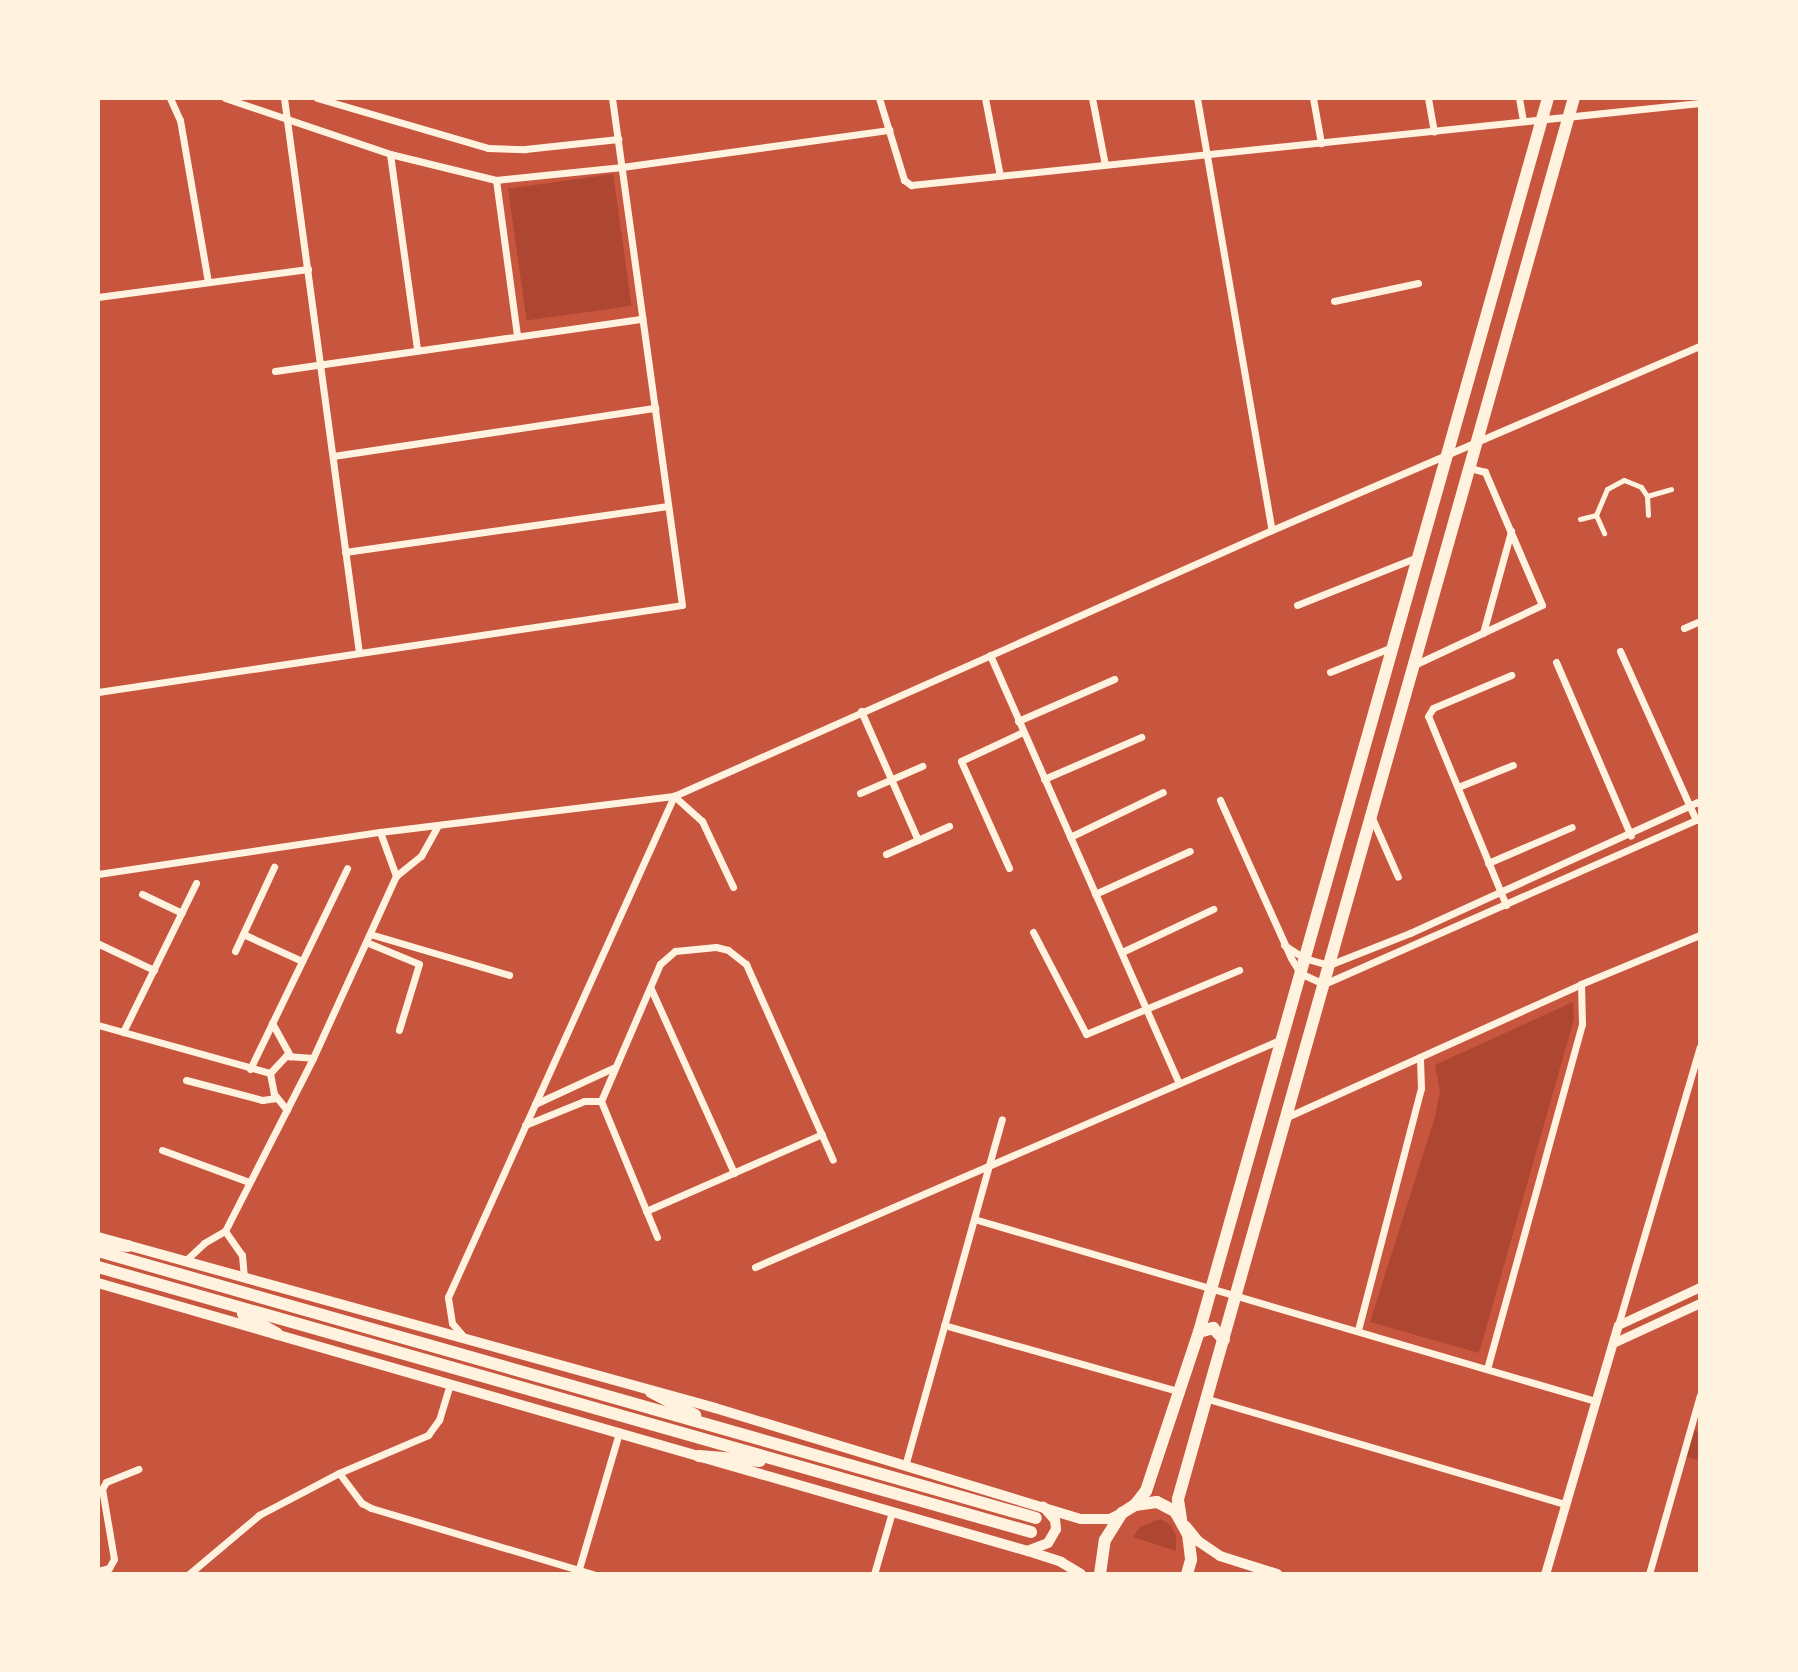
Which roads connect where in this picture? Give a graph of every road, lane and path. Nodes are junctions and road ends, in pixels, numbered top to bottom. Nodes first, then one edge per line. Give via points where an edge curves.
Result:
1 (170, 98) edge
2 (225, 98) edge
3 (284, 98) edge
4 (317, 98) edge
5 (612, 98) edge
6 (879, 98) edge
7 (985, 98) edge
8 (1092, 98) edge
9 (1197, 98) edge
10 (1313, 98) edge
11 (1428, 98) edge
12 (1519, 98) edge
13 (1548, 98) edge
14 (1574, 98) edge
15 (1700, 103) edge
16 (286, 117) junction
17 (1569, 117) junction
18 (1541, 119) junction
19 (1523, 121) junction
20 (889, 130) junction
21 (1434, 131) junction
22 (618, 139) junction
23 (1321, 143) junction
24 (390, 154) junction
25 (1206, 155) junction
26 (1105, 165) junction
27 (622, 167) junction
28 (1000, 176) junction
29 (496, 180) junction
30 (308, 269) junction
31 (208, 282) junction
32 (1418, 283) dead end
33 (98, 297) edge
34 (1334, 301) dead end
35 (642, 319) junction
36 (517, 335) junction
37 (1700, 346) edge
38 (417, 349) junction
39 (321, 363) junction
40 (275, 371) dead end
41 (655, 408) junction
42 (1477, 444) junction
43 (333, 456) junction
44 (1444, 457) junction
45 (1470, 468) junction
46 (1671, 489) dead end
47 (1647, 496) junction
48 (668, 506) junction
49 (1596, 515) junction
50 (1648, 515) dead end
51 (1580, 519) dead end
52 (1272, 530) junction
53 (1511, 530) junction
54 (1604, 533) dead end
55 (345, 552) junction
56 (1415, 558) junction
57 (1297, 605) dead end
58 (1700, 621) edge
59 (1684, 628) dead end
60 (1483, 633) junction
61 (1390, 648) junction
62 (1620, 651) dead end
63 (359, 653) junction
64 (990, 655) junction
65 (1556, 662) dead end
66 (1414, 665) junction
67 (1330, 672) dead end
68 (1511, 675) dead end
69 (1114, 679) dead end
70 (98, 692) edge
71 (861, 711) junction
72 (1018, 721) junction
73 (1023, 732) junction
74 (1141, 737) dead end
75 (1513, 765) dead end
76 (922, 766) dead end
77 (891, 779) junction
78 (1044, 779) junction
79 (1458, 787) junction
80 (1163, 792) dead end
81 (860, 793) dead end
82 (674, 796) junction
83 (1220, 800) dead end
84 (1700, 801) edge
85 (1689, 806) junction
86 (1371, 816) junction
87 (1698, 819) edge
88 (949, 826) dead end
89 (437, 827) junction
90 (1572, 827) dead end
91 (380, 832) junction
92 (1630, 834) junction
93 (1070, 837) junction
94 (918, 840) junction
95 (1636, 846) junction
96 (1190, 851) dead end
97 (886, 854) dead end
98 (1488, 863) junction
99 (274, 867) dead end
100 (347, 868) dead end
101 (1009, 868) dead end
102 (98, 874) edge
103 (396, 876) junction
104 (1398, 877) dead end
105 (196, 883) dead end
106 (733, 887) dead end
107 (1501, 893) junction
108 (142, 894) dead end
109 (1095, 894) junction
110 (1506, 905) junction
111 (1213, 909) dead end
112 (182, 913) junction
113 (1033, 932) dead end
114 (243, 934) junction
115 (1700, 935) edge
116 (368, 938) junction
117 (99, 944) edge
118 (1284, 945) junction
119 (235, 951) dead end
120 (1122, 952) junction
121 (1304, 958) junction
122 (302, 961) junction
123 (1329, 965) junction
124 (154, 970) junction
125 (1239, 970) dead end
126 (1300, 973) junction
127 (509, 975) dead end
128 (1324, 984) junction
129 (1581, 984) junction
130 (651, 988) junction
131 (1148, 1010) junction
132 (272, 1023) junction
133 (98, 1025) edge
134 (399, 1030) dead end
135 (123, 1032) junction
136 (1282, 1039) junction
137 (1700, 1047) edge
138 (290, 1056) junction
139 (1420, 1057) junction
140 (313, 1058) junction
141 (613, 1068) junction
142 (250, 1069) junction
143 (270, 1073) junction
144 (186, 1080) dead end
145 (1179, 1083) junction
146 (277, 1098) junction
147 (601, 1101) junction
148 (534, 1105) junction
149 (287, 1110) junction
150 (1285, 1118) junction
151 (1002, 1119) dead end
152 (525, 1125) junction
153 (822, 1134) junction
154 (162, 1150) dead end
155 (833, 1160) dead end
156 (989, 1168) junction
157 (734, 1173) junction
158 (249, 1182) junction
159 (646, 1211) junction
160 (974, 1219) junction
161 (225, 1231) junction
162 (98, 1237) edge
163 (657, 1237) dead end
164 (98, 1244) edge
165 (128, 1246) junction
166 (98, 1251) edge
167 (185, 1261) junction
168 (98, 1267) edge
169 (755, 1267) dead end
170 (244, 1278) junction
171 (98, 1283) edge
172 (1211, 1287) junction
173 (1700, 1287) edge
174 (1237, 1294) junction
175 (1700, 1303) edge
176 (226, 1304) junction
177 (944, 1325) junction
178 (1618, 1325) junction
179 (1358, 1330) junction
180 (1199, 1332) junction
181 (277, 1334) junction
182 (1224, 1340) junction
183 (469, 1341) junction
184 (1613, 1343) junction
185 (1487, 1369) junction
186 (450, 1385) junction
187 (651, 1392) junction
188 (1181, 1392) junction
189 (1700, 1395) edge
190 (1208, 1399) junction
191 (1595, 1401) junction
192 (719, 1428) junction
193 (619, 1433) junction
194 (699, 1456) junction
195 (788, 1463) junction
196 (905, 1466) junction
197 (138, 1469) dead end
198 (339, 1473) junction
199 (1565, 1504) junction
200 (1135, 1505) junction
201 (1043, 1506) junction
202 (892, 1512) junction
203 (1122, 1513) junction
204 (1036, 1518) dead end
205 (1182, 1522) junction
206 (1031, 1532) dead end
207 (1028, 1551) junction
208 (1261, 1569) junction
209 (98, 1571) edge
210 (578, 1572) edge
211 (190, 1573) edge
212 (202, 1574) edge
213 (593, 1574) edge
214 (874, 1574) edge
215 (1081, 1574) edge
216 (1100, 1574) edge
217 (1187, 1574) edge
218 (1245, 1574) edge
219 (1277, 1574) edge
220 (1545, 1574) edge
221 (1649, 1574) edge

1 - 31 street via 180,120
2 - 16 street
3 - 16 street
4 - 22 street via 488,148
5 - 22 street
6 - 20 street
7 - 28 street
8 - 26 street
9 - 25 street
10 - 23 street
11 - 21 street
12 - 19 street
13 - 18 main road
14 - 17 main road
15 - 17 street
16 - 24 street
16 - 30 street
17 - 18 street
17 - 42 main road
18 - 19 street
18 - 44 main road
19 - 21 street
20 - 27 street
20 - 28 street via 905,184
21 - 23 street
22 - 27 street
23 - 25 street
24 - 29 street
24 - 38 street
25 - 26 street
25 - 52 street
26 - 28 street
27 - 29 street
27 - 35 street
29 - 36 street
30 - 31 street
30 - 39 street
31 - 33 street
32 - 34 street
35 - 36 street
35 - 41 street
36 - 38 street
37 - 42 street
38 - 39 street
39 - 40 street
39 - 43 street
41 - 43 street
41 - 48 street
42 - 44 street
42 - 45 main road
43 - 55 street
44 - 52 street
44 - 56 main road
45 - 53 street via 1485,472
45 - 66 main road
46 - 47 street
47 - 49 street via 1624,480 1607,489
47 - 50 street
48 - 55 street
48 - 63 street via 682,605
49 - 51 street
49 - 54 street
52 - 64 street
53 - 60 street
53 - 60 street via 1542,605
55 - 63 street
56 - 57 street
56 - 61 main road
58 - 59 street
60 - 66 street
61 - 67 street
61 - 121 main road
62 - 85 street
63 - 70 street
64 - 71 street
64 - 72 street
65 - 92 street
66 - 86 main road
68 - 79 street via 1433,708 1428,716
69 - 72 street
71 - 77 street
71 - 82 street
72 - 73 street
73 - 78 street
73 - 101 street via 961,761
74 - 78 street
75 - 79 street
76 - 77 street
77 - 81 street
77 - 94 street
78 - 93 street
79 - 98 street
80 - 93 street
82 - 89 street
82 - 106 street via 702,821
82 - 148 street
83 - 118 street
84 - 85 street
85 - 87 street
85 - 92 street
86 - 104 street
86 - 123 main road
87 - 95 street
88 - 94 street
89 - 91 street
89 - 103 street via 421,856
90 - 98 street
91 - 102 street
91 - 103 street
92 - 95 street
92 - 107 street
93 - 109 street
94 - 97 street
95 - 110 street
96 - 109 street
98 - 107 street
99 - 114 street
100 - 122 street
103 - 116 street
105 - 112 street
107 - 110 street
107 - 123 street
108 - 112 street
109 - 120 street
110 - 128 street
111 - 120 street
112 - 124 street
113 - 131 street via 1086,1034
114 - 119 street
114 - 122 street
115 - 129 street
116 - 127 street
116 - 134 street via 419,964
116 - 140 street
117 - 124 street
118 - 121 street
118 - 126 street
120 - 131 street
121 - 123 street
121 - 126 main road
122 - 132 street
123 - 128 main road
124 - 135 street
125 - 131 street
126 - 128 street
126 - 136 main road
128 - 150 main road
129 - 139 street
129 - 185 street via 1582,1024
130 - 141 street
130 - 153 street via 665,956 685,948 728,950 746,964
130 - 157 street
131 - 145 street
132 - 138 street
132 - 142 street
133 - 135 street
135 - 142 street
136 - 145 street
136 - 172 main road
137 - 178 street
138 - 140 street
138 - 143 street
139 - 150 street
139 - 179 street via 1421,1088
140 - 149 street
141 - 147 street
141 - 148 street
142 - 143 street
143 - 146 street
144 - 146 street via 262,1100
145 - 156 street
146 - 149 street
147 - 152 street via 584,1101
147 - 159 street
148 - 152 street
149 - 158 street
150 - 174 main road
151 - 156 street
152 - 183 street via 448,1297 452,1323
153 - 155 street
153 - 157 street
154 - 158 street
156 - 160 street
156 - 169 street
157 - 159 street
158 - 161 street
159 - 163 street
160 - 172 street
160 - 177 street
161 - 167 street
161 - 170 street via 242,1255
162 - 165 main road
164 - 165 main road
165 - 167 main road
166 - 192 main road
167 - 170 main road
168 - 176 main road
170 - 183 main road
171 - 181 main road
172 - 174 street
172 - 180 main road
173 - 178 street
174 - 179 street
174 - 182 main road
175 - 184 street
176 - 181 main road
176 - 195 main road
177 - 188 street
177 - 196 street
178 - 184 street
179 - 185 street
180 - 182 main road via 1213,1328
180 - 188 main road
181 - 186 main road
182 - 190 main road
183 - 187 main road
184 - 191 street
185 - 191 street
186 - 193 main road
186 - 198 street via 435,1430
187 - 192 main road
187 - 196 main road
188 - 200 main road via 1146,1491
189 - 221 street
190 - 199 street
190 - 205 main road via 1178,1499
191 - 199 street
192 - 204 main road
193 - 194 main road
193 - 210 street
194 - 195 main road
194 - 202 main road
195 - 206 main road
196 - 201 main road
197 - 209 street via 102,1489 114,1559 109,1568
198 - 210 street via 371,1508
198 - 211 street via 259,1515
199 - 220 street
200 - 203 main road
200 - 205 main road via 1157,1502 1175,1511
201 - 203 main road via 1081,1519 1110,1519
201 - 207 main road via 1056,1529 1048,1543
202 - 207 main road
202 - 214 street
203 - 216 main road via 1105,1540
205 - 208 main road via 1220,1556
205 - 217 main road via 1191,1544
207 - 215 main road
208 - 218 main road
208 - 219 main road
210 - 213 street
211 - 212 street

